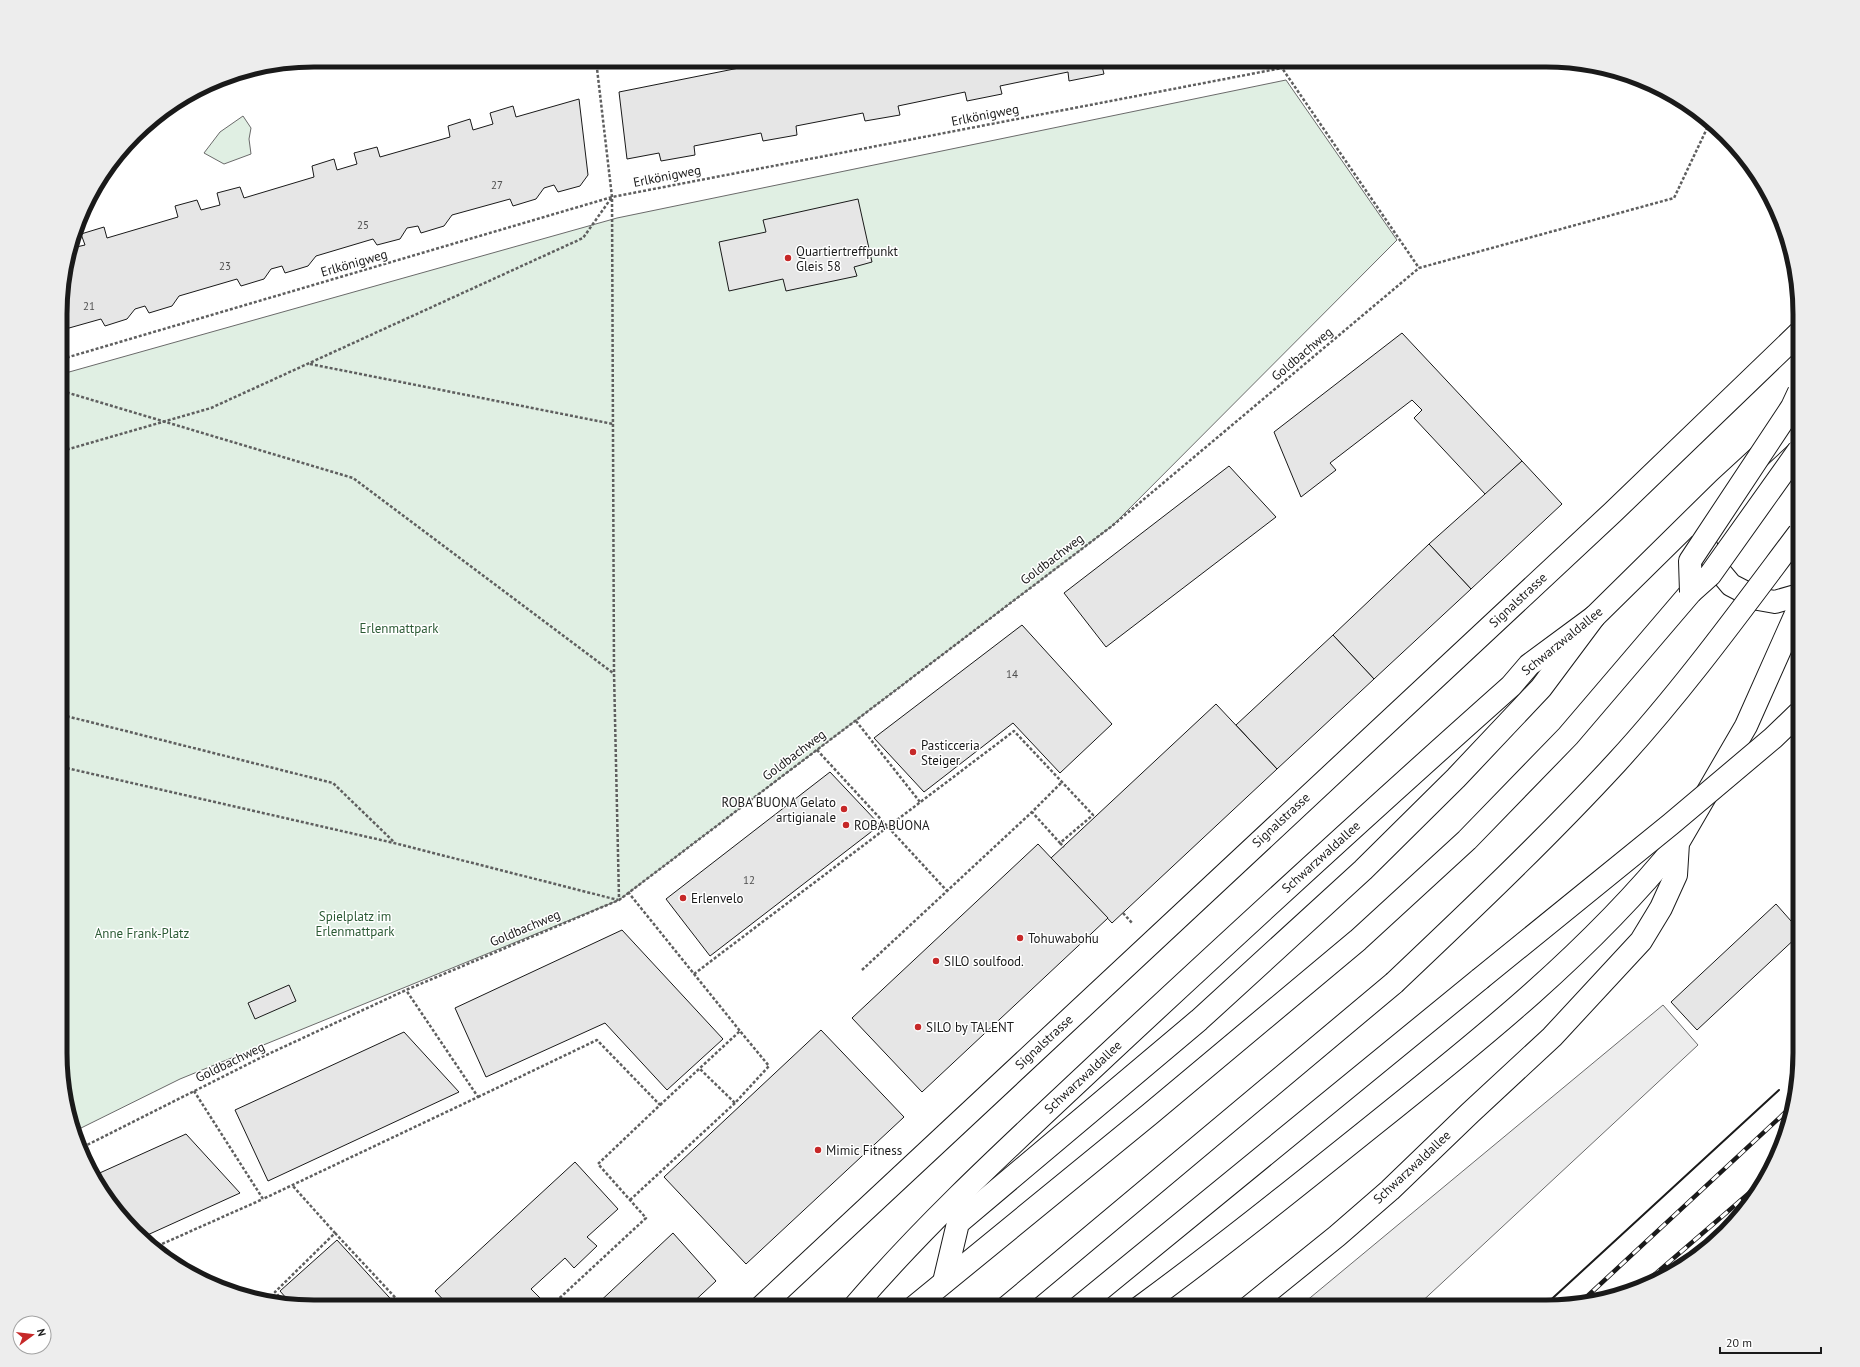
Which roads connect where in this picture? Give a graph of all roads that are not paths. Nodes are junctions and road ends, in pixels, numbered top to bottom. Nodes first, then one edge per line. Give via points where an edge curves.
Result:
1 (1793, 340) edge
2 (1793, 405) edge
3 (1793, 427) edge
4 (1793, 460) edge
5 (1700, 513) junction
6 (1793, 542) edge
7 (1691, 592) junction
8 (1793, 597) edge
9 (1594, 617) junction
10 (1793, 622) edge
11 (1793, 719) edge
12 (1678, 843) junction
13 (944, 1282) junction
14 (769, 1300) edge
15 (860, 1300) edge
16 (922, 1300) edge
17 (1015, 1300) edge
18 (1088, 1300) edge
19 (1149, 1300) edge
20 (1258, 1300) edge

1 - 14 main road, Signalstrasse via 1612,513
2 - 7 main road, bridge via 1690,561
3 - 5 main road, Schwarzwaldallee
4 - 7 main road, bridge via 1710,575
5 - 8 main road via 1704,542 1716,567 1731,586 1758,599 1775,602
5 - 9 main road, Schwarzwaldallee
6 - 17 main road, bridge via 1697,668 1618,761 1521,862 1394,983
7 - 13 main road via 1568,736 1467,840 1358,940
9 - 13 main road via 1541,688 1456,778 1362,870 1199,1020 958,1223
9 - 15 main road, Schwarzwaldallee via 1529,665 1510,686 1193,974 964,1189 915,1238
10 - 12 main road, Schwarzwaldallee via 1746,726
11 - 18 main road, bridge via 1671,824
12 - 19 main road via 1628,901 1572,957 1508,1015 1214,1252
12 - 20 main road, Schwarzwaldallee via 1676,875 1661,908 1641,941 1603,983 1552,1037 1390,1190
13 - 16 main road

